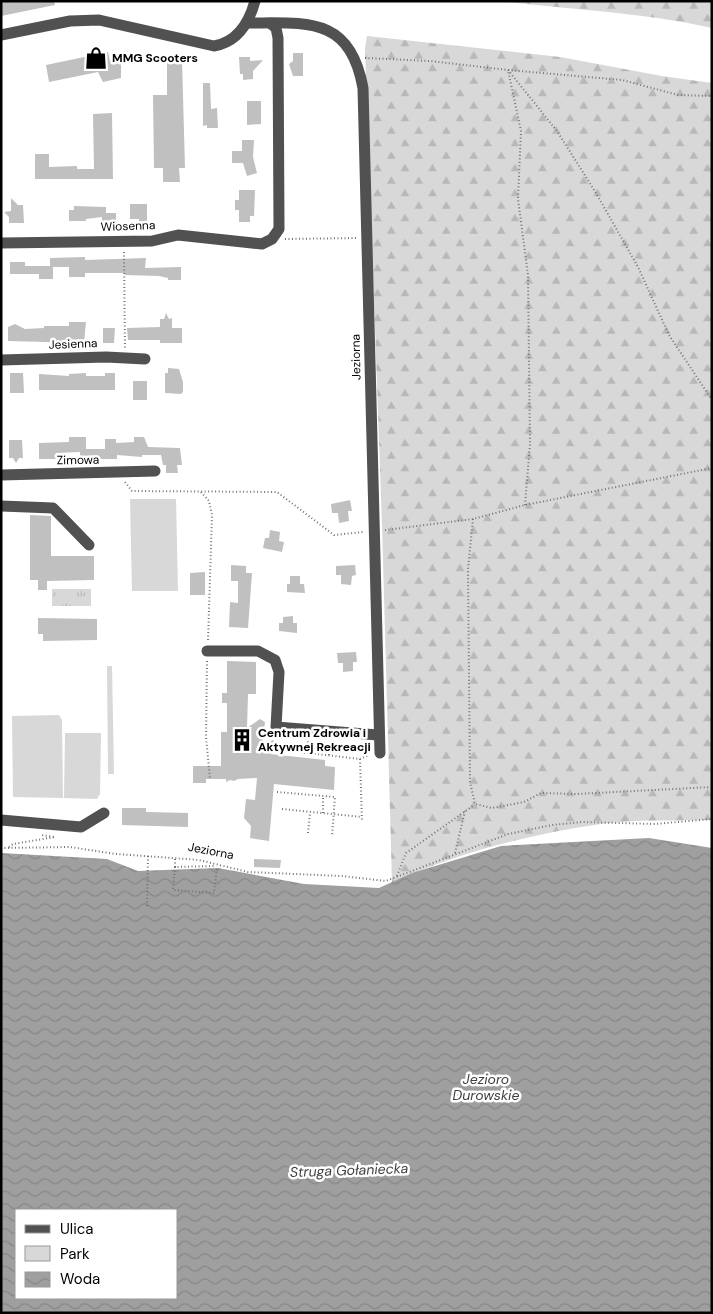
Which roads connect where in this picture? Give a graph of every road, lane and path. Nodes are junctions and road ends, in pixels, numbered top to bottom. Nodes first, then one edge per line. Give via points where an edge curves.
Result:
1 (255, 1) edge
2 (247, 23) junction
3 (271, 24) junction
4 (1, 35) edge
5 (355, 57) junction
6 (508, 70) junction
7 (712, 96) edge
8 (276, 234) junction
9 (368, 238) junction
10 (123, 240) junction
11 (1, 243) edge
12 (125, 358) junction
13 (145, 359) dead end
14 (1, 360) edge
15 (712, 400) edge
16 (712, 468) edge
17 (155, 471) dead end
18 (118, 473) junction
19 (1, 475) edge
20 (200, 491) junction
21 (525, 505) junction
22 (1, 506) edge
23 (473, 519) junction
24 (375, 530) junction
25 (89, 546) dead end
26 (208, 652) junction
27 (309, 730) junction
28 (331, 732) junction
29 (378, 735) junction
30 (288, 748) dead end
31 (380, 751) joint
32 (307, 753) junction
33 (329, 755) junction
34 (360, 759) junction
35 (210, 779) dead end
36 (712, 787) edge
37 (277, 792) dead end
38 (324, 796) junction
39 (475, 804) junction
40 (282, 809) dead end
41 (465, 811) junction
42 (310, 812) junction
43 (104, 813) dead end
44 (323, 813) junction
45 (334, 814) junction
46 (362, 817) junction
47 (712, 818) edge
48 (1, 820) edge
49 (362, 822) dead end
50 (308, 833) dead end
51 (37, 835) dead end
52 (332, 836) dead end
53 (1, 848) edge
54 (8, 848) junction
55 (455, 853) junction
56 (148, 856) junction
57 (175, 858) junction
58 (217, 866) junction
59 (175, 867) junction
60 (397, 876) junction
61 (147, 906) dead end

1 - 2 street
2 - 3 street, Jeziorna
2 - 4 street via 232,40 214,46 99,20 70,21
3 - 5 street, Jeziorna via 287,22 321,27 341,40
3 - 8 street via 276,28 278,38
5 - 6 path
5 - 9 street, Jeziorna via 363,88
6 - 7 path via 622,80 678,95
6 - 15 path via 557,131 596,193 638,267 669,335
6 - 21 path via 521,131 518,200 528,275 530,444
8 - 9 path
8 - 10 street, Wiosenna via 262,244 178,236 152,241
9 - 24 street, Jeziorna
10 - 11 street, Wiosenna
10 - 12 path
12 - 13 street, Jesienna
12 - 14 street, Jesienna
16 - 21 path
17 - 18 street, Zimowa
18 - 19 street, Zimowa
18 - 20 path via 132,491
20 - 24 path via 277,492 334,535
20 - 26 path via 209,501 212,515
21 - 23 path
22 - 25 street via 53,508
23 - 24 path
23 - 39 path via 468,568 470,782
24 - 29 street, Jeziorna
26 - 27 street via 258,651 275,660 279,672 276,727
26 - 35 path via 206,736
27 - 28 street
27 - 32 path
28 - 29 street
28 - 33 path
29 - 31 street, Jeziorna
30 - 32 path
31 - 34 path
32 - 33 path
33 - 34 path
34 - 46 path
36 - 39 path via 541,793 524,802 492,808
37 - 38 path
38 - 44 path
38 - 45 path via 335,797
39 - 41 path
40 - 42 path
41 - 55 path
41 - 60 path via 406,853
42 - 44 path
42 - 50 path
43 - 48 street via 82,827
44 - 45 path
45 - 46 path
45 - 52 path
46 - 49 path
47 - 55 path via 655,824 582,822 552,825 508,834
51 - 54 path via 55,837 13,844
53 - 54 path, Jeziorna
54 - 56 path, Jeziorna via 70,847
55 - 60 path
56 - 57 path, Jeziorna
56 - 61 path
57 - 58 path, Jeziorna via 199,860
57 - 59 path
58 - 59 path
58 - 59 path via 214,893 173,890
58 - 60 path, Jeziorna via 248,872 342,876 386,882

